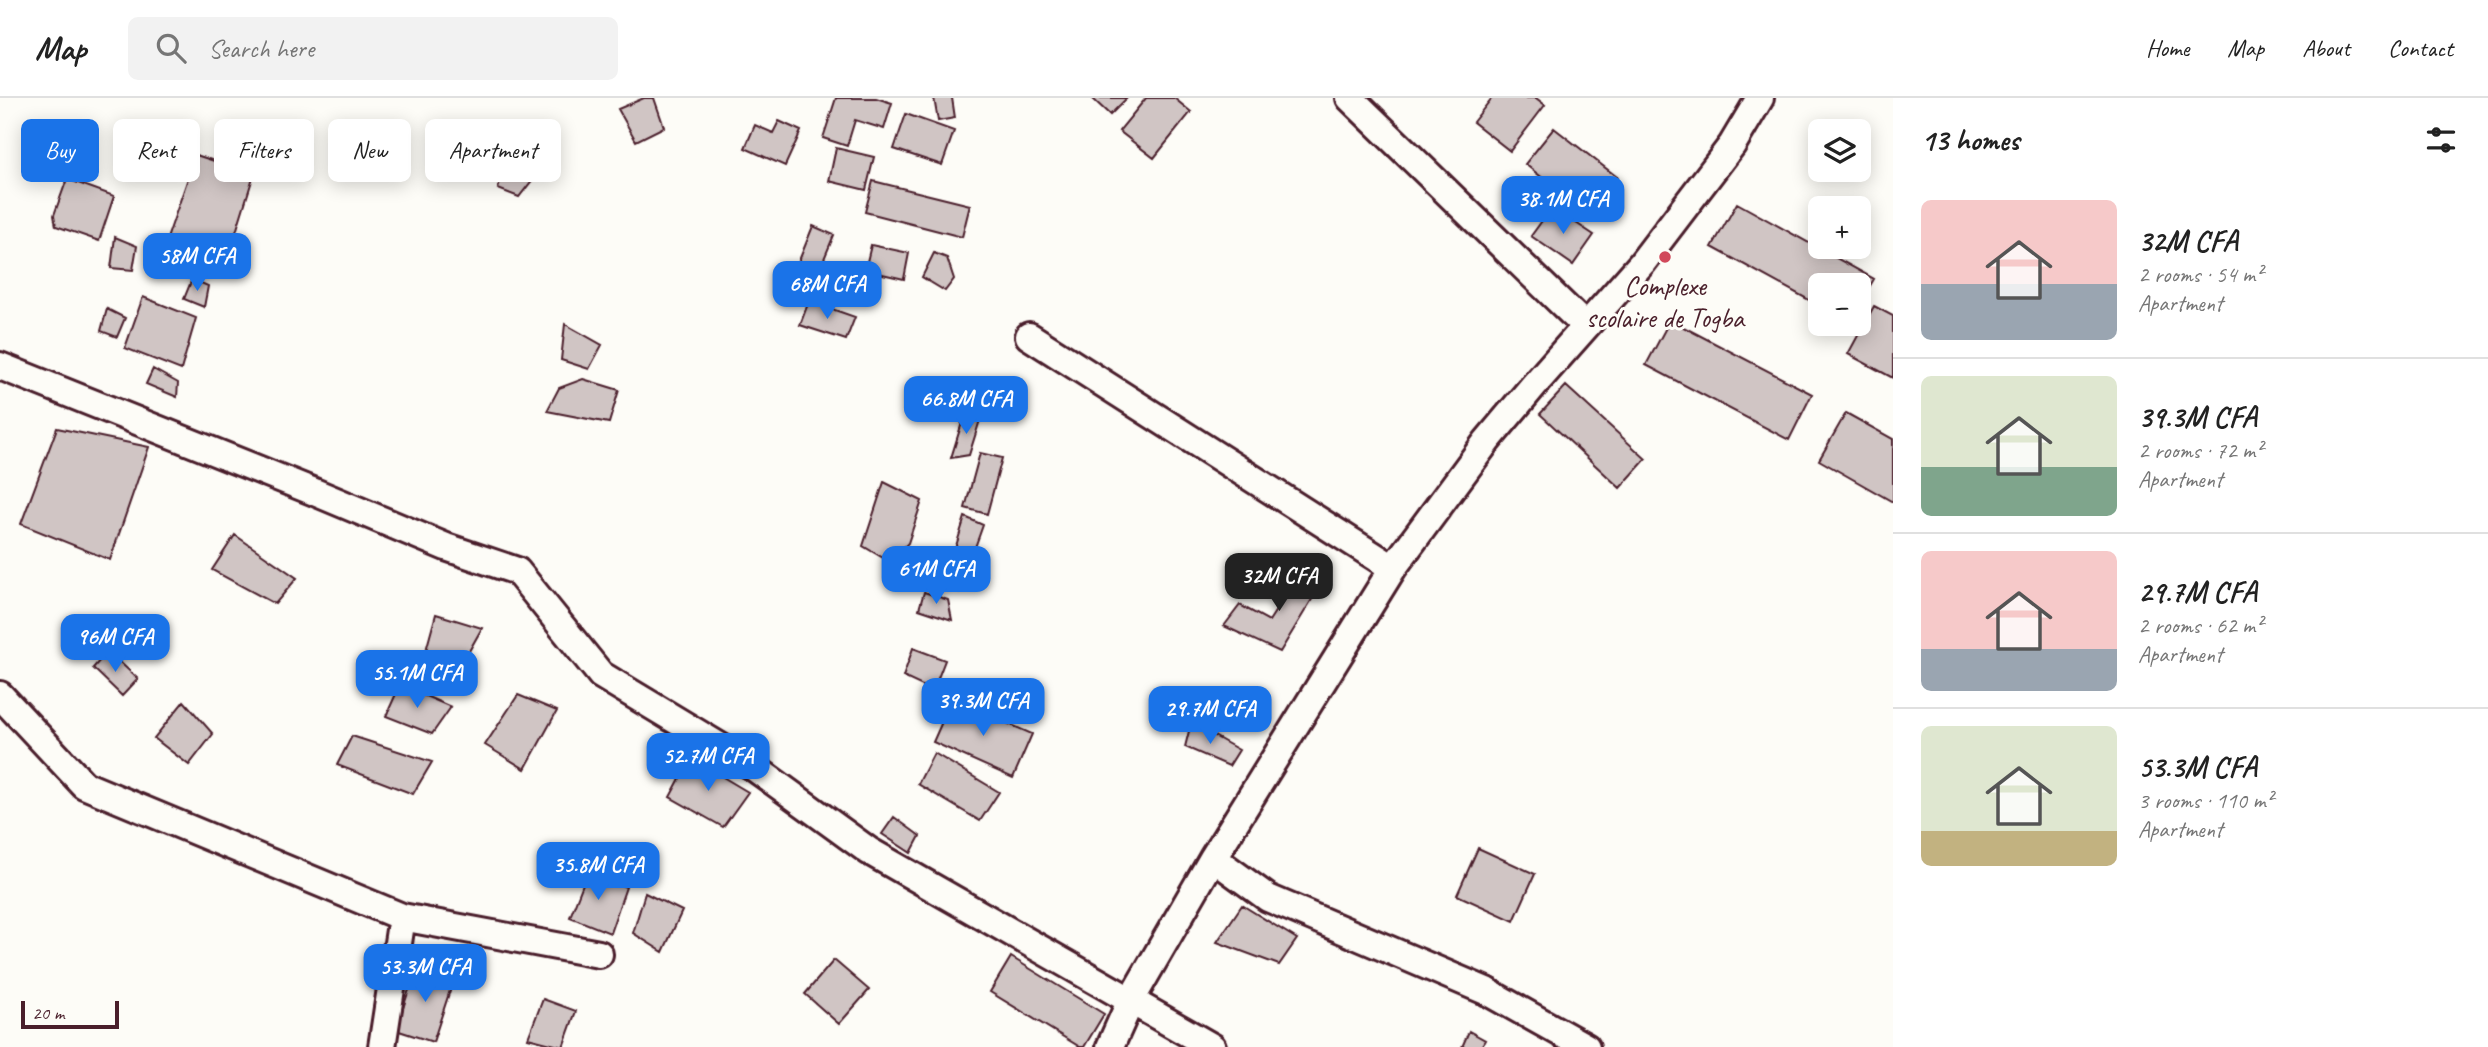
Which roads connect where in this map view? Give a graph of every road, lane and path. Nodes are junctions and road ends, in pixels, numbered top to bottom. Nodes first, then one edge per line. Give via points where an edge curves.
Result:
1 (1350, 98) edge
2 (1760, 98) edge
3 (1586, 326) junction
4 (1029, 336) dead end
5 (0, 366) edge
6 (1394, 568) junction
7 (0, 695) edge
8 (1213, 858) junction
9 (402, 917) junction
10 (599, 954) dead end
11 (1131, 1000) junction
12 (382, 1047) edge
13 (1110, 1047) edge
14 (1212, 1047) edge
15 (1586, 1047) edge

1 - 3 street
2 - 3 street via 1732,145 1650,253
3 - 6 street via 1487,441
4 - 6 street
5 - 11 street via 446,547 517,571 601,675 752,766 869,851
6 - 8 street
7 - 9 street via 84,785
8 - 11 street
8 - 15 street via 1268,898 1486,991
9 - 10 street
9 - 12 street
11 - 13 street
11 - 14 street

